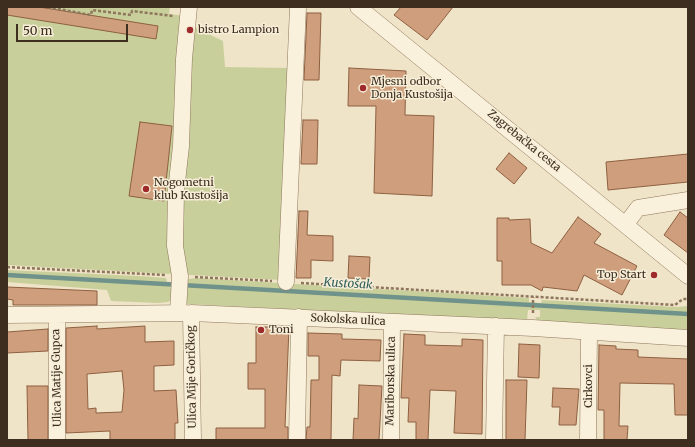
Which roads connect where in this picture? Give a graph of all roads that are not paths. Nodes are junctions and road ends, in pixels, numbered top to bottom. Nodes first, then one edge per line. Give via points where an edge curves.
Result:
1 (298, 7) edge
2 (358, 7) edge
3 (188, 13) edge
4 (688, 200) edge
5 (626, 224) junction
6 (688, 276) edge
7 (286, 282) road end
8 (185, 313) junction
9 (7, 315) edge
10 (56, 315) junction
11 (299, 318) junction
12 (392, 322) junction
13 (496, 326) junction
14 (589, 332) junction
15 (688, 338) edge
16 (57, 440) edge
17 (193, 440) edge
18 (298, 440) edge
19 (391, 440) edge
20 (494, 440) edge
21 (588, 440) edge

1 - 7 street
2 - 5 street, Zagrebačka cesta
3 - 8 street, Ulica Mije Goričkog via 176,191 175,246 183,283
4 - 5 street via 638,208
5 - 6 street, Zagrebačka cesta
8 - 10 street, Sokolska ulica
8 - 11 street, Sokolska ulica
8 - 17 street, Ulica Mije Goričkog
9 - 10 street, Sokolska ulica
10 - 16 street, Ulica Matije Gupca
11 - 12 street, Sokolska ulica
11 - 18 street
12 - 13 street, Sokolska ulica
12 - 19 street, Mariborska ulica
13 - 14 street, Sokolska ulica
13 - 20 street
14 - 15 street, Sokolska ulica
14 - 21 street, Cirkovci

